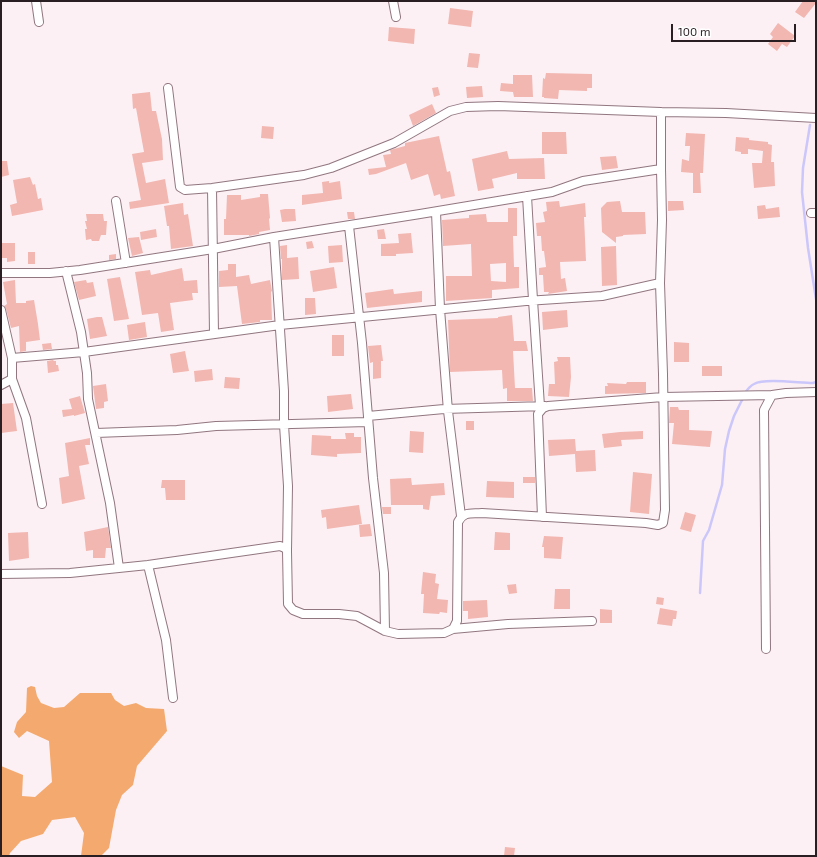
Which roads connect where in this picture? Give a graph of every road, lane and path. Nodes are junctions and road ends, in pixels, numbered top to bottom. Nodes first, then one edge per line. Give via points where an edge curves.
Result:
1 (36, 1) edge
2 (393, 1) edge
3 (396, 17) dead end
4 (39, 22) dead end
5 (168, 88) dead end
6 (661, 112) junction
7 (816, 118) edge
8 (661, 169) junction
9 (212, 188) junction
10 (527, 196) junction
11 (116, 201) dead end
12 (436, 212) junction
13 (349, 226) junction
14 (274, 237) junction
15 (213, 248) junction
16 (126, 263) junction
17 (66, 271) junction
18 (1, 273) edge
19 (660, 283) junction
20 (533, 300) junction
21 (440, 309) junction
22 (1, 310) edge
23 (359, 317) junction
24 (280, 325) junction
25 (214, 334) junction
26 (84, 352) junction
27 (12, 358) junction
28 (12, 379) junction
29 (1, 385) edge
30 (816, 392) edge
31 (772, 395) junction
32 (663, 397) junction
33 (544, 406) junction
34 (448, 408) junction
35 (368, 419) junction
36 (284, 425) junction
37 (96, 433) junction
38 (42, 504) dead end
39 (461, 516) junction
40 (542, 517) junction
41 (287, 551) junction
42 (148, 565) junction
43 (119, 568) junction
44 (1, 574) edge
45 (592, 621) dead end
46 (453, 629) junction
47 (385, 631) junction
48 (766, 649) dead end
49 (173, 698) dead end

1 - 4 street
2 - 3 street
5 - 9 street via 180,187 185,190
6 - 7 street
6 - 8 street
6 - 9 street via 466,107 450,111 394,143 331,168 304,175
8 - 10 street via 583,181 552,192
8 - 19 street
9 - 15 street
10 - 12 street
10 - 20 street
11 - 16 street
12 - 13 street
12 - 21 street
13 - 14 street
13 - 23 street
14 - 15 street
14 - 24 street
15 - 16 street
15 - 25 street
16 - 17 street
17 - 18 street
17 - 26 street
19 - 20 street via 602,296
19 - 32 street
20 - 21 street
20 - 33 street
21 - 23 street
21 - 34 street
22 - 27 street
23 - 24 street
23 - 35 street
24 - 25 street
24 - 36 street
25 - 26 street
26 - 27 street
26 - 37 street via 88,398
27 - 28 street
28 - 29 street
28 - 38 street via 26,418
30 - 31 street
31 - 32 street
31 - 48 street via 764,410
32 - 33 street
32 - 40 street via 663,523 658,525
33 - 34 street
33 - 40 street via 538,414
34 - 35 street
34 - 39 street
35 - 36 street
35 - 47 street via 384,573
36 - 37 street
36 - 41 street via 288,486
37 - 43 street via 110,503
39 - 40 street via 482,514
39 - 46 street via 458,522 456,621
41 - 42 street via 280,546
41 - 47 street via 288,604 293,610 303,614 357,616
42 - 43 street
42 - 49 street via 166,640
43 - 44 street via 70,573
45 - 46 street
46 - 47 street via 444,633 398,634

